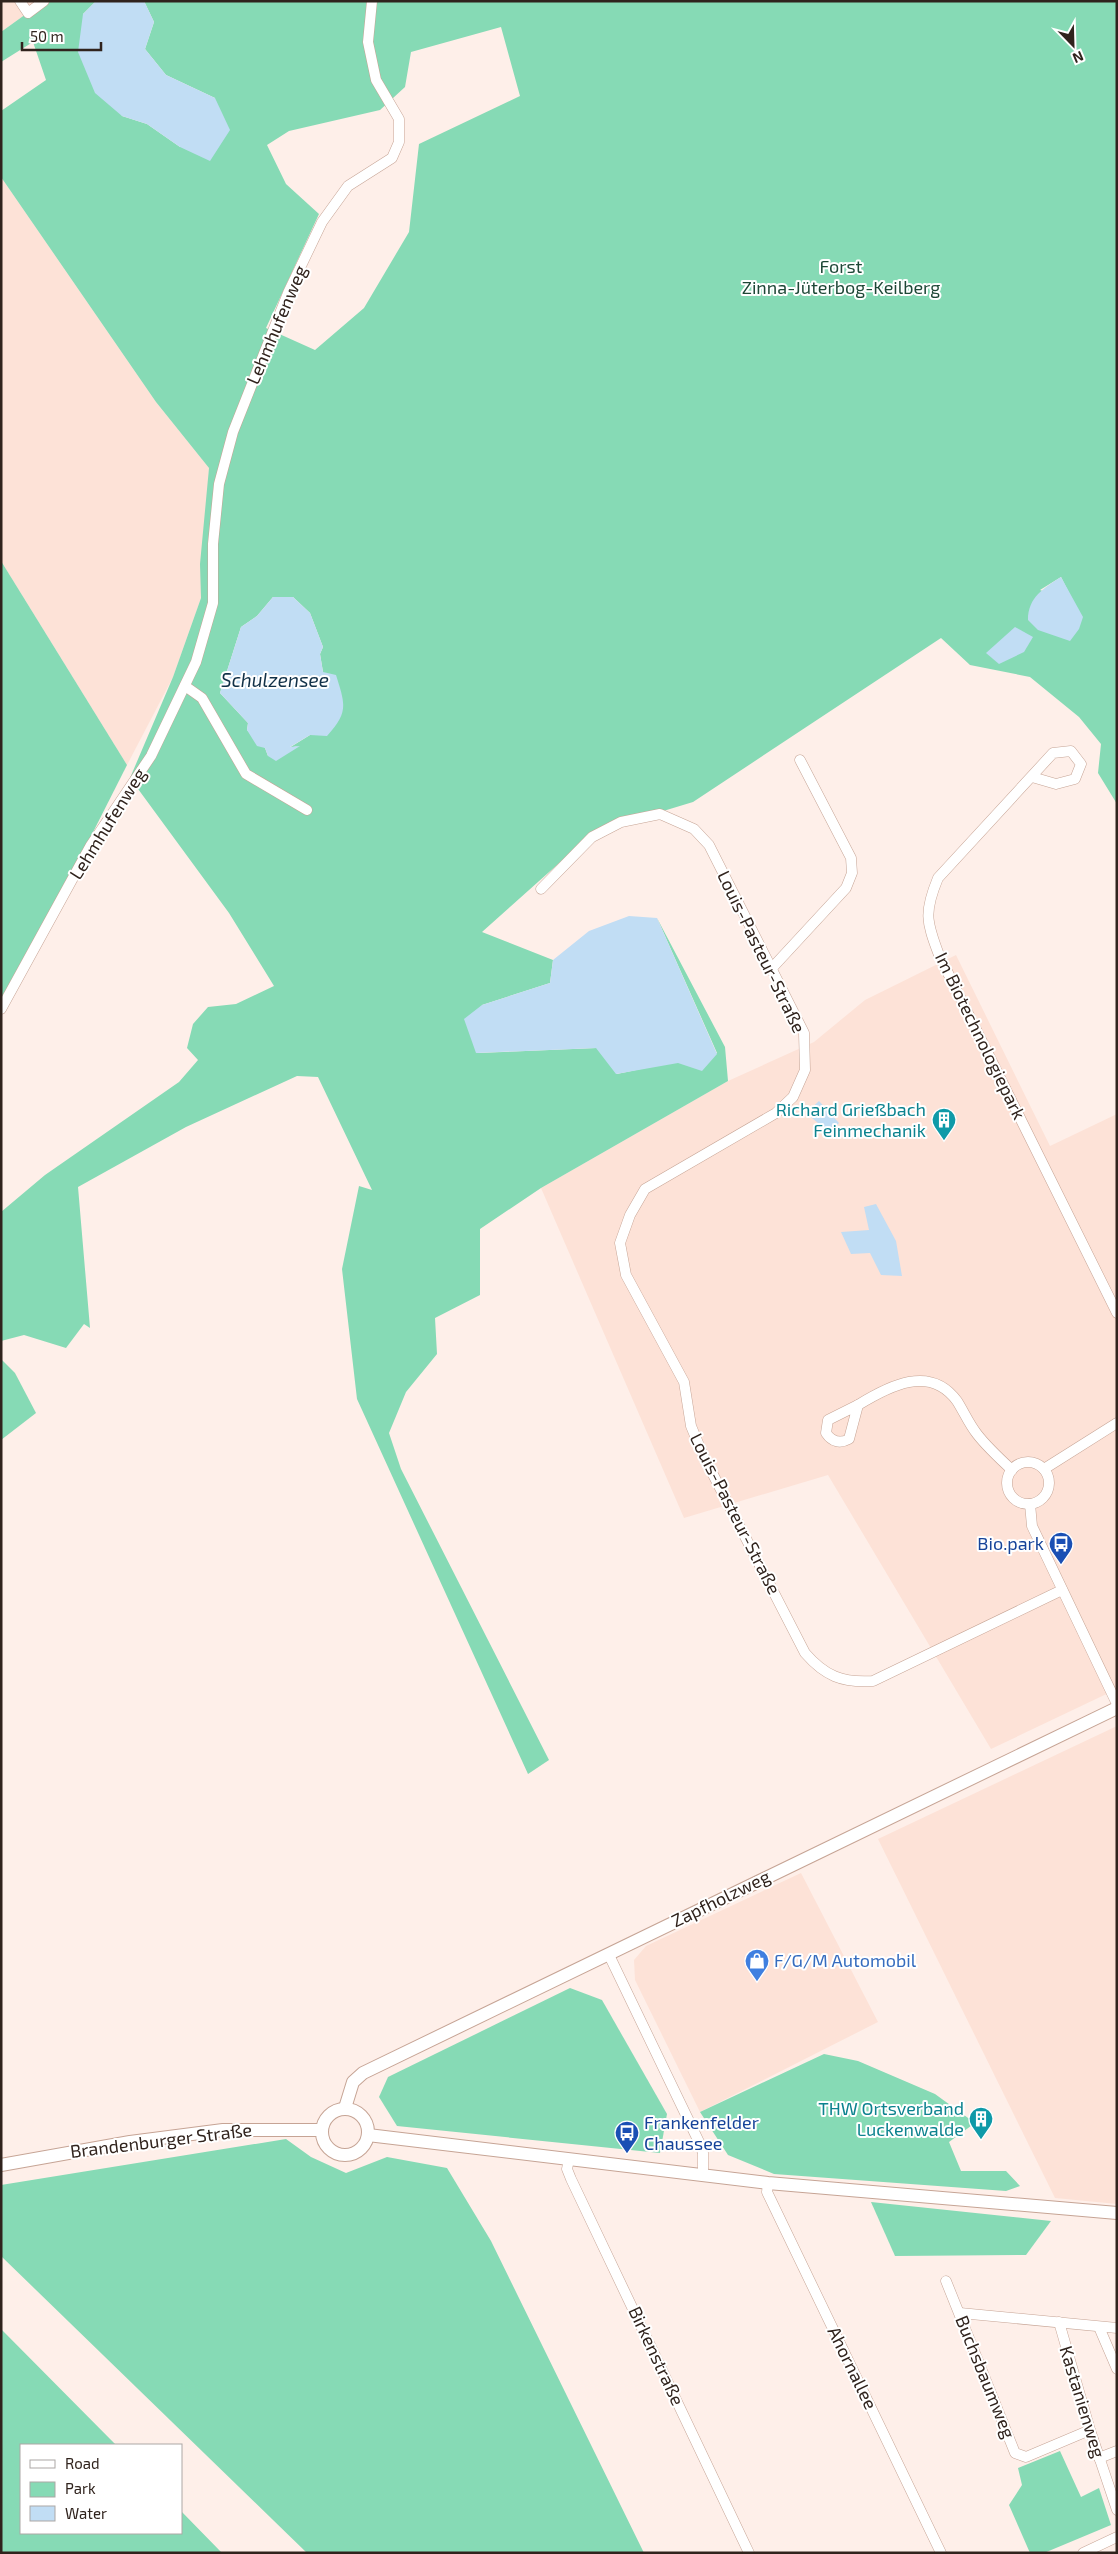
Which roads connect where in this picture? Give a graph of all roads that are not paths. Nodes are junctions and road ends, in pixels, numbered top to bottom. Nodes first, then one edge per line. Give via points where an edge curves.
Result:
1 (20, 1) edge
2 (44, 1) edge
3 (372, 1) edge
4 (185, 686) junction
5 (800, 760) dead end
6 (1032, 777) junction
7 (307, 810) dead end
8 (541, 889) dead end
9 (772, 968) junction
10 (1, 1009) edge
11 (1117, 1314) edge
12 (858, 1405) dead end
13 (1117, 1423) edge
14 (1044, 1469) junction
15 (1012, 1470) junction
16 (1030, 1504) junction
17 (1062, 1590) junction
18 (1117, 1706) edge
19 (608, 1955) junction
20 (345, 2108) junction
21 (322, 2130) junction
22 (368, 2135) junction
23 (569, 2159) junction
24 (1, 2165) edge
25 (703, 2176) junction
26 (768, 2183) junction
27 (1117, 2212) edge
28 (946, 2281) dead end
29 (960, 2313) junction
30 (1058, 2322) junction
31 (1099, 2327) junction
32 (1117, 2328) edge
33 (1117, 2368) edge
34 (1090, 2430) junction
35 (1117, 2451) edge
36 (1099, 2458) junction
37 (1117, 2510) edge
38 (1117, 2538) edge
39 (749, 2553) edge
40 (941, 2553) edge
41 (1083, 2553) edge

1 - 2 street via 28,13
3 - 4 street, Lehmhufenweg via 368,42 376,80 399,119 400,142 392,158 348,186 322,222 288,293 236,423 219,484 213,544 213,603 196,662
4 - 7 street via 202,698 246,774
4 - 10 street, Lehmhufenweg via 151,756 91,845
5 - 9 street via 851,858 852,874 846,888
6 - 6 street, Im Biotechnologiepark via 1053,753 1071,751 1081,764 1075,779 1056,784
6 - 11 street, Im Biotechnologiepark via 938,878 928,902 930,932
8 - 9 street, Louis-Pasteur-Straße via 592,837 621,822 660,814 694,829 709,845
9 - 17 street, Louis-Pasteur-Straße via 804,1033 805,1070 793,1097 776,1113 645,1189 630,1215 620,1243 626,1275 684,1382 691,1426 703,1455 805,1653 818,1669 834,1676 861,1682 883,1678
12 - 15 street via 882,1390 905,1382 922,1380 942,1386 956,1400 977,1434
13 - 14 street
14 - 15 street via 1027,1462
14 - 16 street via 1049,1480 1047,1493
15 - 16 street via 1007,1483 1012,1496 1017,1501
16 - 17 street via 1032,1526
17 - 18 street
18 - 19 street, Zapfholzweg
19 - 20 street, Zapfholzweg via 363,2073 353,2082
19 - 25 street via 699,2142 703,2153
20 - 21 street via 332,2113 323,2123
20 - 22 street via 365,2119
21 - 22 street via 322,2138 331,2151 347,2155 361,2149
21 - 24 street, Brandenburger Straße via 223,2130 130,2142
22 - 23 street
23 - 25 street
23 - 39 street, Birkenstraße via 571,2179
25 - 26 street
26 - 27 street
26 - 40 street, Ahornallee via 767,2192
28 - 29 street, Buchsbaumweg
29 - 30 street
29 - 34 street, Buchsbaumweg via 1015,2453 1026,2457
30 - 31 street
30 - 34 street, Kastanienweg
31 - 32 street
31 - 33 street
34 - 36 street, Kastanienweg
35 - 36 street
36 - 37 street, Kastanienweg
38 - 41 street

